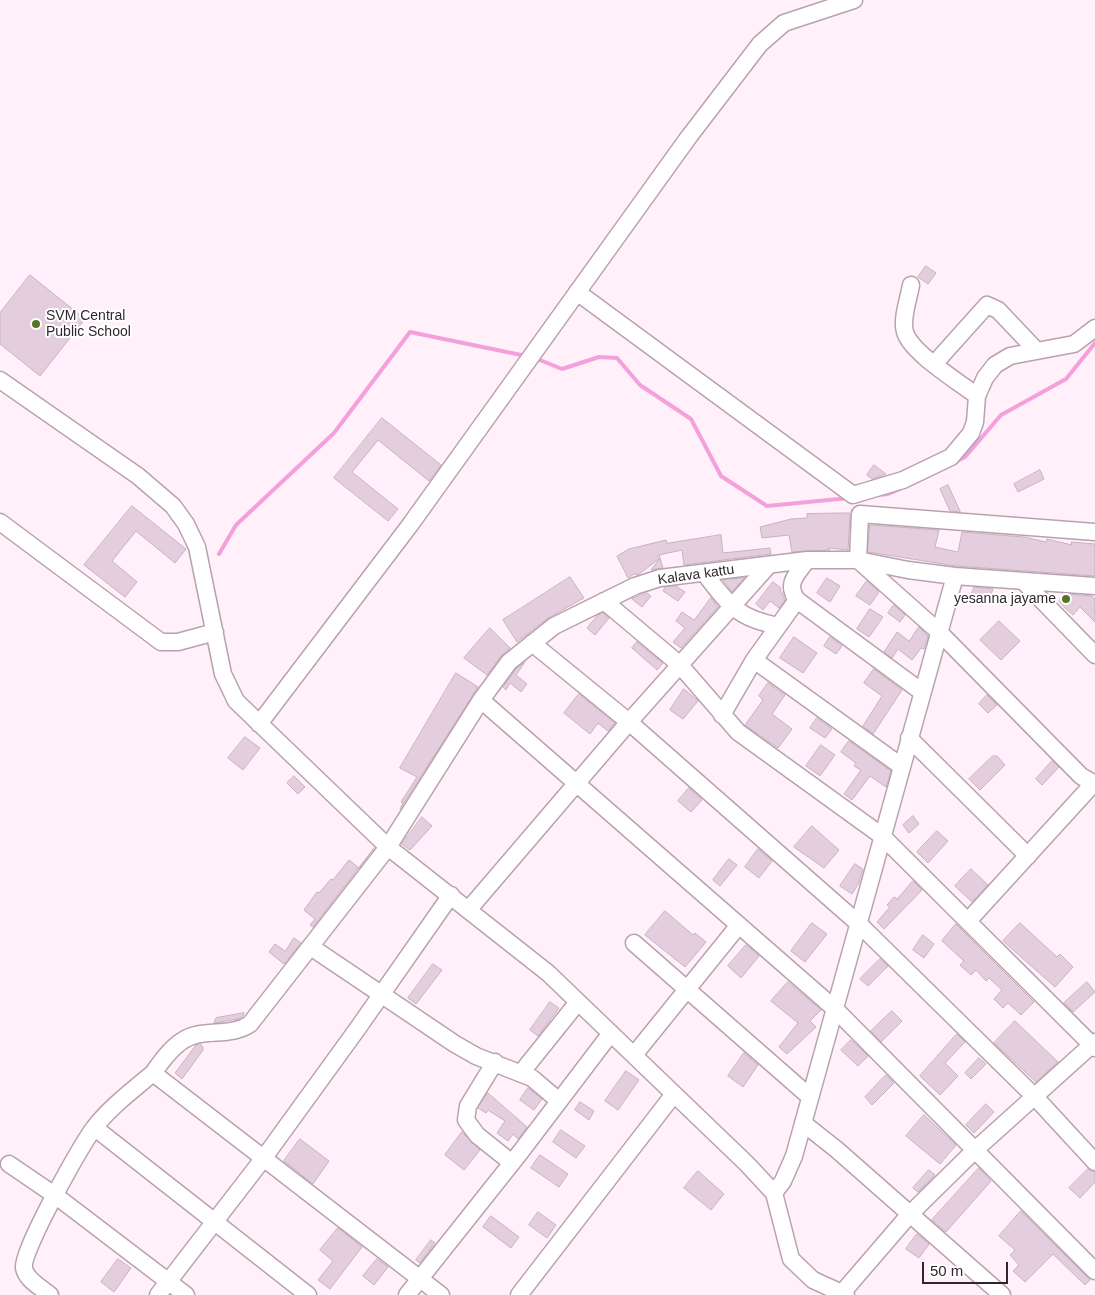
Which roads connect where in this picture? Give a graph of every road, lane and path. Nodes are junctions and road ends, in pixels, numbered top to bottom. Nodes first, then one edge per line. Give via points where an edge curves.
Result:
1 (854, 0) edge
2 (911, 285) dead end
3 (577, 292) junction
4 (1095, 328) edge
5 (1036, 350) junction
6 (935, 363) junction
7 (0, 380) edge
8 (977, 396) junction
9 (860, 502) junction
10 (0, 522) edge
11 (1095, 532) edge
12 (807, 560) junction
13 (858, 560) junction
14 (768, 566) junction
15 (705, 574) junction
16 (955, 576) junction
17 (1024, 582) junction
18 (1095, 586) edge
19 (797, 600) junction
20 (604, 601) junction
21 (730, 606) junction
22 (778, 626) junction
23 (215, 632) junction
24 (939, 632) junction
25 (532, 644) junction
26 (1095, 655) edge
27 (754, 660) junction
28 (679, 664) junction
29 (922, 692) junction
30 (481, 700) junction
31 (722, 715) junction
32 (628, 722) junction
33 (259, 724) junction
34 (909, 738) junction
35 (901, 766) junction
36 (576, 782) junction
37 (1094, 784) edge
38 (882, 836) junction
39 (388, 847) junction
40 (1028, 856) junction
41 (451, 894) junction
42 (469, 909) junction
43 (968, 922) junction
44 (859, 924) junction
45 (739, 925) junction
46 (634, 943) dead end
47 (311, 947) junction
48 (688, 989) junction
49 (381, 996) junction
50 (578, 1002) junction
51 (834, 1009) junction
52 (611, 1033) junction
53 (1094, 1045) edge
54 (634, 1056) junction
55 (495, 1062) junction
56 (152, 1073) junction
57 (521, 1073) junction
58 (674, 1094) junction
59 (810, 1097) junction
60 (1034, 1097) junction
61 (559, 1101) junction
62 (803, 1123) junction
63 (95, 1128) junction
64 (976, 1150) junction
65 (263, 1159) junction
66 (1095, 1162) edge
67 (512, 1163) junction
68 (9, 1164) dead end
69 (774, 1193) junction
70 (56, 1196) junction
71 (910, 1214) junction
72 (214, 1223) junction
73 (1095, 1270) edge
74 (421, 1280) junction
75 (168, 1281) junction
76 (844, 1294) edge
77 (50, 1295) edge
78 (158, 1295) edge
79 (186, 1295) edge
80 (308, 1295) edge
81 (407, 1295) edge
82 (441, 1295) edge
83 (519, 1295) edge
84 (1002, 1295) edge

1 - 3 street via 784,23 760,44
2 - 6 street via 905,332 917,349
3 - 9 street
3 - 33 street via 410,524
4 - 5 street via 1074,344
5 - 6 street via 998,310 987,305
5 - 8 street via 1010,356 995,365
6 - 8 street
7 - 23 street via 138,476 173,506 197,547
8 - 9 street via 971,433 951,457
9 - 11 street
9 - 13 street
10 - 23 street via 161,642 178,642
12 - 13 street, Kalava kattu
12 - 14 street, Kalava kattu
12 - 19 street via 791,586
13 - 16 street, Kalava kattu
13 - 24 street
14 - 15 street, Kalava kattu
14 - 21 street
15 - 20 street, Kalava kattu via 660,578
15 - 21 street
16 - 17 street, Kalava kattu
16 - 24 street
17 - 18 street, Kalava kattu
17 - 26 street
19 - 22 street
19 - 29 street
20 - 25 street, Kalava kattu via 554,626
20 - 28 street
21 - 22 street via 746,617
21 - 28 street
22 - 27 street
23 - 33 street via 223,674 236,701
24 - 29 street
24 - 37 street via 1081,776
25 - 30 street, Kalava kattu via 509,662
25 - 32 street
27 - 31 street
27 - 35 street
28 - 31 street
28 - 32 street
29 - 34 street
30 - 36 street
30 - 39 street, Kalava kattu
31 - 38 street via 773,759
32 - 36 street
32 - 44 street
33 - 39 street
34 - 35 street
34 - 40 street
35 - 38 street
36 - 42 street
36 - 45 street
37 - 40 street
38 - 43 street
38 - 44 street
39 - 41 street
39 - 47 street, Kalava kattu
40 - 43 street
41 - 42 street
41 - 49 street
42 - 50 street via 548,973
43 - 53 street
44 - 51 street
44 - 60 street
45 - 48 street
45 - 51 street
46 - 48 street
47 - 49 street
47 - 56 street, Kalava kattu via 250,1024 243,1029 198,1034 182,1040
48 - 54 street
48 - 59 street
49 - 55 street via 455,1044
49 - 65 street
50 - 52 street
50 - 57 street
51 - 59 street
51 - 64 street
52 - 54 street
52 - 61 street
53 - 60 street
54 - 58 street
55 - 57 street
55 - 67 street via 468,1106 466,1120 472,1130
56 - 63 street, Kalava kattu via 110,1110
56 - 65 street
57 - 61 street
58 - 69 street
58 - 83 street
59 - 62 street
60 - 64 street
60 - 66 street
61 - 67 street
62 - 69 street via 789,1170
62 - 71 street
63 - 70 street, Kalava kattu
63 - 72 street
64 - 71 street
64 - 73 street
65 - 72 street
65 - 74 street
67 - 74 street
68 - 70 street
69 - 76 street via 791,1259 813,1280
70 - 75 street
70 - 77 street, Kalava kattu via 24,1265 28,1277
71 - 76 street
71 - 84 street
72 - 75 street
72 - 80 street
74 - 81 street
74 - 82 street
75 - 78 street
75 - 79 street

